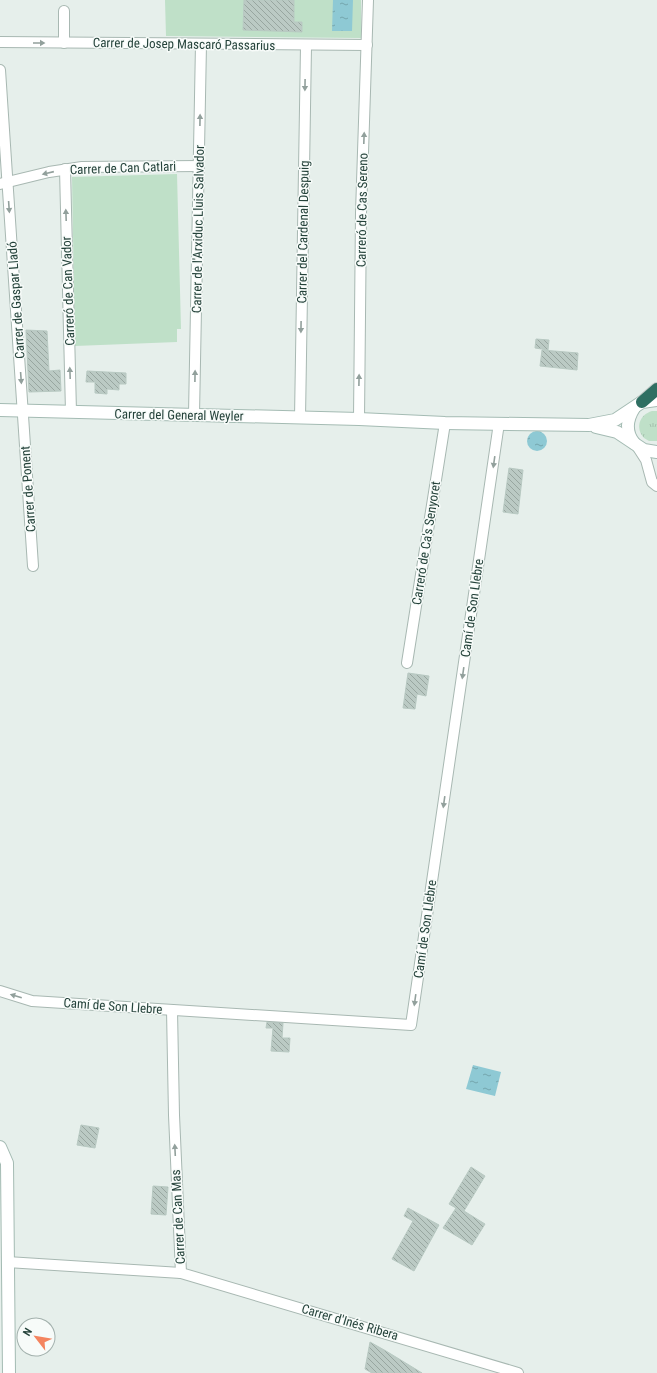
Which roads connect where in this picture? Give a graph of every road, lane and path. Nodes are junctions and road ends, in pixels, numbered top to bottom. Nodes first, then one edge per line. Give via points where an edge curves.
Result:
1 (368, 0) edge
2 (64, 11) dead end
3 (0, 42) edge
4 (64, 43) junction
5 (201, 44) junction
6 (368, 45) junction
7 (306, 46) junction
8 (0, 70) edge
9 (199, 166) junction
10 (65, 169) junction
11 (4, 183) edge
12 (657, 389) edge
13 (657, 400) edge
14 (638, 405) junction
15 (0, 410) edge
16 (23, 411) junction
17 (71, 412) junction
18 (194, 415) junction
19 (300, 418) junction
20 (358, 419) junction
21 (445, 423) junction
22 (499, 423) junction
23 (589, 425) junction
24 (637, 446) junction
25 (657, 452) edge
26 (657, 464) edge
27 (657, 482) edge
28 (657, 486) edge
29 (33, 566) dead end
30 (407, 663) dead end
31 (0, 991) edge
32 (172, 1010) junction
33 (0, 1147) edge
34 (7, 1262) junction
35 (181, 1273) junction
36 (9, 1373) edge
37 (518, 1373) edge

1 - 6 street, Carreró de Cas Sereno
2 - 4 street
3 -> 4 street, Carrer de Josep Mascaró Passarius
4 - 5 street, Carrer de Josep Mascaró Passarius
5 - 7 street, Carrer de Josep Mascaró Passarius
9 -> 5 street, Carrer de l'Arxiduc Lluis Salvador
6 - 7 street, Carrer de Josep Mascaró Passarius
20 -> 6 street, Carreró de Cas Sereno via 361,221
7 -> 19 street, Carrer del Cardenal Despuig
8 - 11 street, Carrer de Gaspar Lladó
9 - 10 street, Carrer de Can Catlari
18 -> 9 street, Carrer de l'Arxiduc Lluis Salvador
10 -> 11 street, Carrer de Can Catlari
17 -> 10 street, Carreró de Can Vador
11 -> 16 street, Carrer de Gaspar Lladó
12 - 14 highway
13 - 14 street
14 - 23 street via 615,420
14 - 24 street via 628,423 631,440
15 - 16 street, Carrer del General Weyler
16 - 17 street, Carrer del General Weyler
16 - 29 street, Carrer de Ponent
17 - 18 street, Carrer del General Weyler
18 - 19 street, Carrer del General Weyler
19 - 20 street, Carrer del General Weyler
20 - 21 street, Carrer del General Weyler
21 - 22 street, Carrer del General Weyler
21 - 30 street, Carreró de Ca's Senyoret
22 - 23 street, Carrer del General Weyler
22 -> 32 street, Camí de Son Llebre via 411,1025
23 - 24 street via 617,432
24 - 25 street
24 - 28 street via 646,460 652,482
26 - 27 street
32 -> 31 street, Camí de Son Llebre via 32,1001
35 -> 32 street, Carrer de Can Mas
33 - 34 street via 7,1163
34 - 35 street, Carrer de Can Mas
34 - 36 street
35 - 37 street, Carrer d'Inés Ribera

